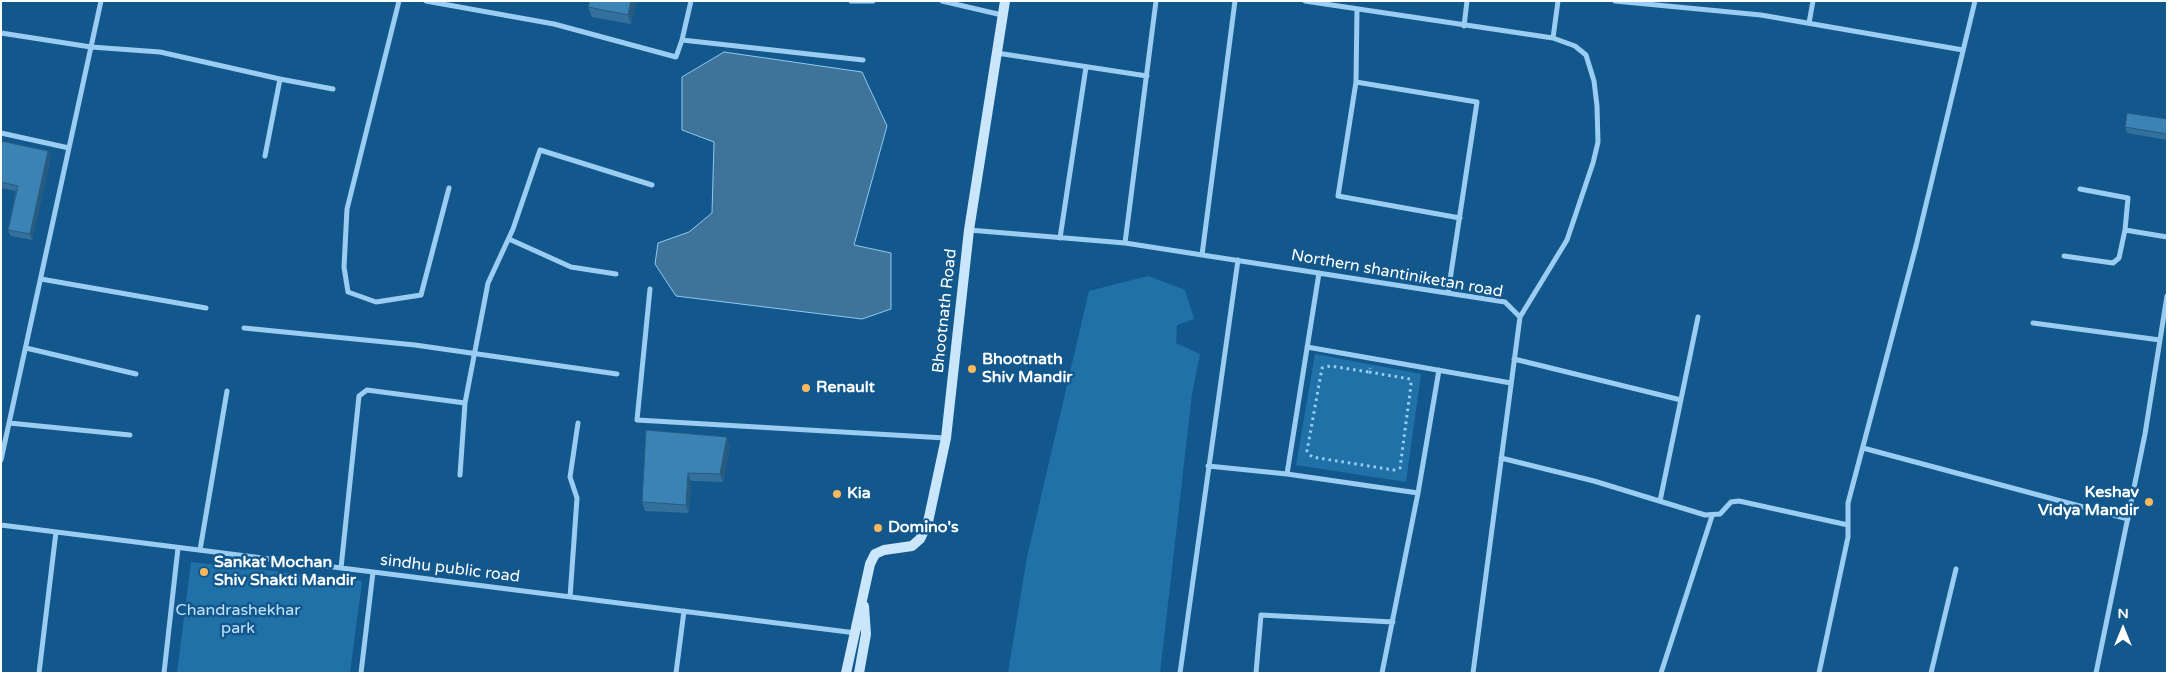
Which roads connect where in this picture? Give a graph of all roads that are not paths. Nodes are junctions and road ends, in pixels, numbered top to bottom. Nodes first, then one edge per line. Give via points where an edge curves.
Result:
1 (101, 1) edge
2 (399, 1) edge
3 (426, 1) edge
4 (691, 1) edge
5 (851, 1) edge
6 (874, 1) edge
7 (942, 1) edge
8 (1005, 1) edge
9 (1156, 1) edge
10 (1235, 1) edge
11 (1305, 1) edge
12 (1468, 1) edge
13 (1558, 1) edge
14 (1615, 1) edge
15 (1813, 1) edge
16 (1975, 1) edge
17 (439, 3) edge
18 (1357, 9) junction
19 (1002, 16) junction
20 (1809, 23) junction
21 (1464, 26) junction
22 (1, 33) edge
23 (1553, 38) junction
24 (682, 40) junction
25 (91, 47) junction
26 (1963, 50) junction
27 (998, 53) junction
28 (863, 60) dead end
29 (1086, 66) junction
30 (1147, 76) junction
31 (280, 80) junction
32 (1356, 82) junction
33 (334, 89) dead end
34 (1, 133) edge
35 (70, 148) junction
36 (265, 156) dead end
37 (652, 185) dead end
38 (449, 188) dead end
39 (2080, 189) dead end
40 (1460, 218) junction
41 (969, 230) junction
42 (2125, 230) junction
43 (2167, 236) edge
44 (1060, 238) junction
45 (508, 240) junction
46 (1125, 243) junction
47 (1202, 255) junction
48 (2064, 256) dead end
49 (1238, 260) junction
50 (1319, 273) junction
51 (616, 274) dead end
52 (41, 279) junction
53 (650, 289) dead end
54 (1448, 293) junction
55 (2167, 296) edge
56 (206, 308) dead end
57 (1520, 317) junction
58 (1698, 317) dead end
59 (2033, 323) dead end
60 (244, 328) dead end
61 (2164, 330) edge
62 (2160, 340) junction
63 (1307, 346) junction
64 (26, 348) junction
65 (474, 354) junction
66 (1514, 359) junction
67 (1439, 370) junction
68 (136, 374) dead end
69 (617, 374) dead end
70 (1511, 383) junction
71 (228, 391) dead end
72 (1681, 400) junction
73 (465, 403) junction
74 (9, 423) junction
75 (578, 423) dead end
76 (130, 435) dead end
77 (946, 438) junction
78 (1863, 448) junction
79 (1501, 458) junction
80 (1, 460) edge
81 (1208, 466) junction
82 (460, 474) dead end
83 (1287, 474) junction
84 (1418, 493) junction
85 (1660, 501) junction
86 (1712, 516) junction
87 (2128, 519) junction
88 (1848, 524) junction
89 (1, 525) edge
90 (56, 532) junction
91 (178, 548) junction
92 (200, 550) junction
93 (341, 568) junction
94 (1956, 569) dead end
95 (373, 572) junction
96 (865, 588) junction
97 (570, 597) junction
98 (684, 611) junction
99 (1393, 622) junction
100 (853, 633) junction
101 (866, 634) junction
102 (39, 673) edge
103 (164, 673) edge
104 (361, 673) edge
105 (676, 673) edge
106 (846, 673) edge
107 (859, 673) edge
108 (1180, 673) edge
109 (1256, 673) edge
110 (1382, 673) edge
111 (1473, 673) edge
112 (1661, 673) edge
113 (1819, 673) edge
114 (1931, 673) edge
115 (2096, 673) edge

1 - 25 street
2 - 38 street via 347,209 344,267 348,292 376,302 421,295
3 - 17 street
4 - 24 street
5 - 6 street
7 - 19 street
8 - 19 street, Bhootnath Road
9 - 30 street
10 - 47 street
11 - 18 street
12 - 21 street
13 - 23 street
14 - 20 street via 1752,14
15 - 20 street
16 - 26 street
17 - 24 street via 554,24 676,57
18 - 21 street
18 - 32 street
19 - 27 street, Bhootnath Road
20 - 26 street
21 - 23 street
22 - 25 street
23 - 57 street via 1575,46 1586,55 1594,80 1598,142 1567,240
24 - 28 street
25 - 31 street via 160,52
25 - 35 street
26 - 78 street
27 - 29 street
27 - 41 street, Bhootnath Road
29 - 30 street
29 - 44 street
30 - 46 street
31 - 33 street
31 - 36 street
32 - 40 street via 1338,196
32 - 40 street via 1477,102
34 - 35 street
35 - 52 street
37 - 45 street via 540,150
39 - 42 street via 2128,198
40 - 54 street
41 - 44 street, Northern shantiniketan road
41 - 77 street, Bhootnath Road
42 - 43 street
42 - 48 street via 2116,262
44 - 46 street, Northern shantiniketan road
45 - 51 street via 571,267
45 - 65 street via 488,282
46 - 47 street, Northern shantiniketan road
47 - 49 street, Northern shantiniketan road
49 - 50 street, Northern shantiniketan road
49 - 81 street
50 - 54 street, Northern shantiniketan road
50 - 63 street
52 - 56 street
52 - 64 street
53 - 77 street via 637,420
54 - 57 street, Northern shantiniketan road via 1505,302
55 - 61 street
57 - 66 street, Northern shantiniketan road
58 - 72 street
59 - 62 street
60 - 65 street
61 - 62 street
62 - 87 street
63 - 67 street
63 - 83 street
64 - 68 street
64 - 74 street
65 - 69 street
65 - 73 street
66 - 70 street, Northern shantiniketan road
66 - 72 street
67 - 70 street
67 - 84 street
70 - 79 street, Northern shantiniketan road
71 - 92 street
72 - 85 street
73 - 82 street
73 - 93 street via 367,390 359,396
74 - 76 street
74 - 80 street
75 - 97 street via 570,478 577,498
77 - 96 street, Bhootnath Road via 928,522 920,538 912,546 875,554
78 - 87 street
78 - 88 street via 1848,503
79 - 85 street
79 - 111 street, Northern shantiniketan road
81 - 83 street
81 - 108 street
83 - 84 street
84 - 99 street
85 - 86 street
86 - 88 street via 1720,514 1731,502 1739,501
86 - 112 street
87 - 115 street
88 - 113 street
89 - 90 street, sindhu public road
90 - 91 street, sindhu public road
90 - 102 street
91 - 92 street, sindhu public road
91 - 103 street
92 - 93 street, sindhu public road
93 - 95 street, sindhu public road
94 - 114 street
95 - 97 street, sindhu public road
95 - 104 street
96 - 100 street, Bhootnath Road
96 - 101 street, Bhootnath Road
97 - 98 street, sindhu public road
98 - 100 street, sindhu public road
98 - 105 street
99 - 109 street via 1261,615
99 - 110 street
100 - 101 street, sindhu public road
100 - 106 street, Bhootnath Road
101 - 107 street, Bhootnath Road

